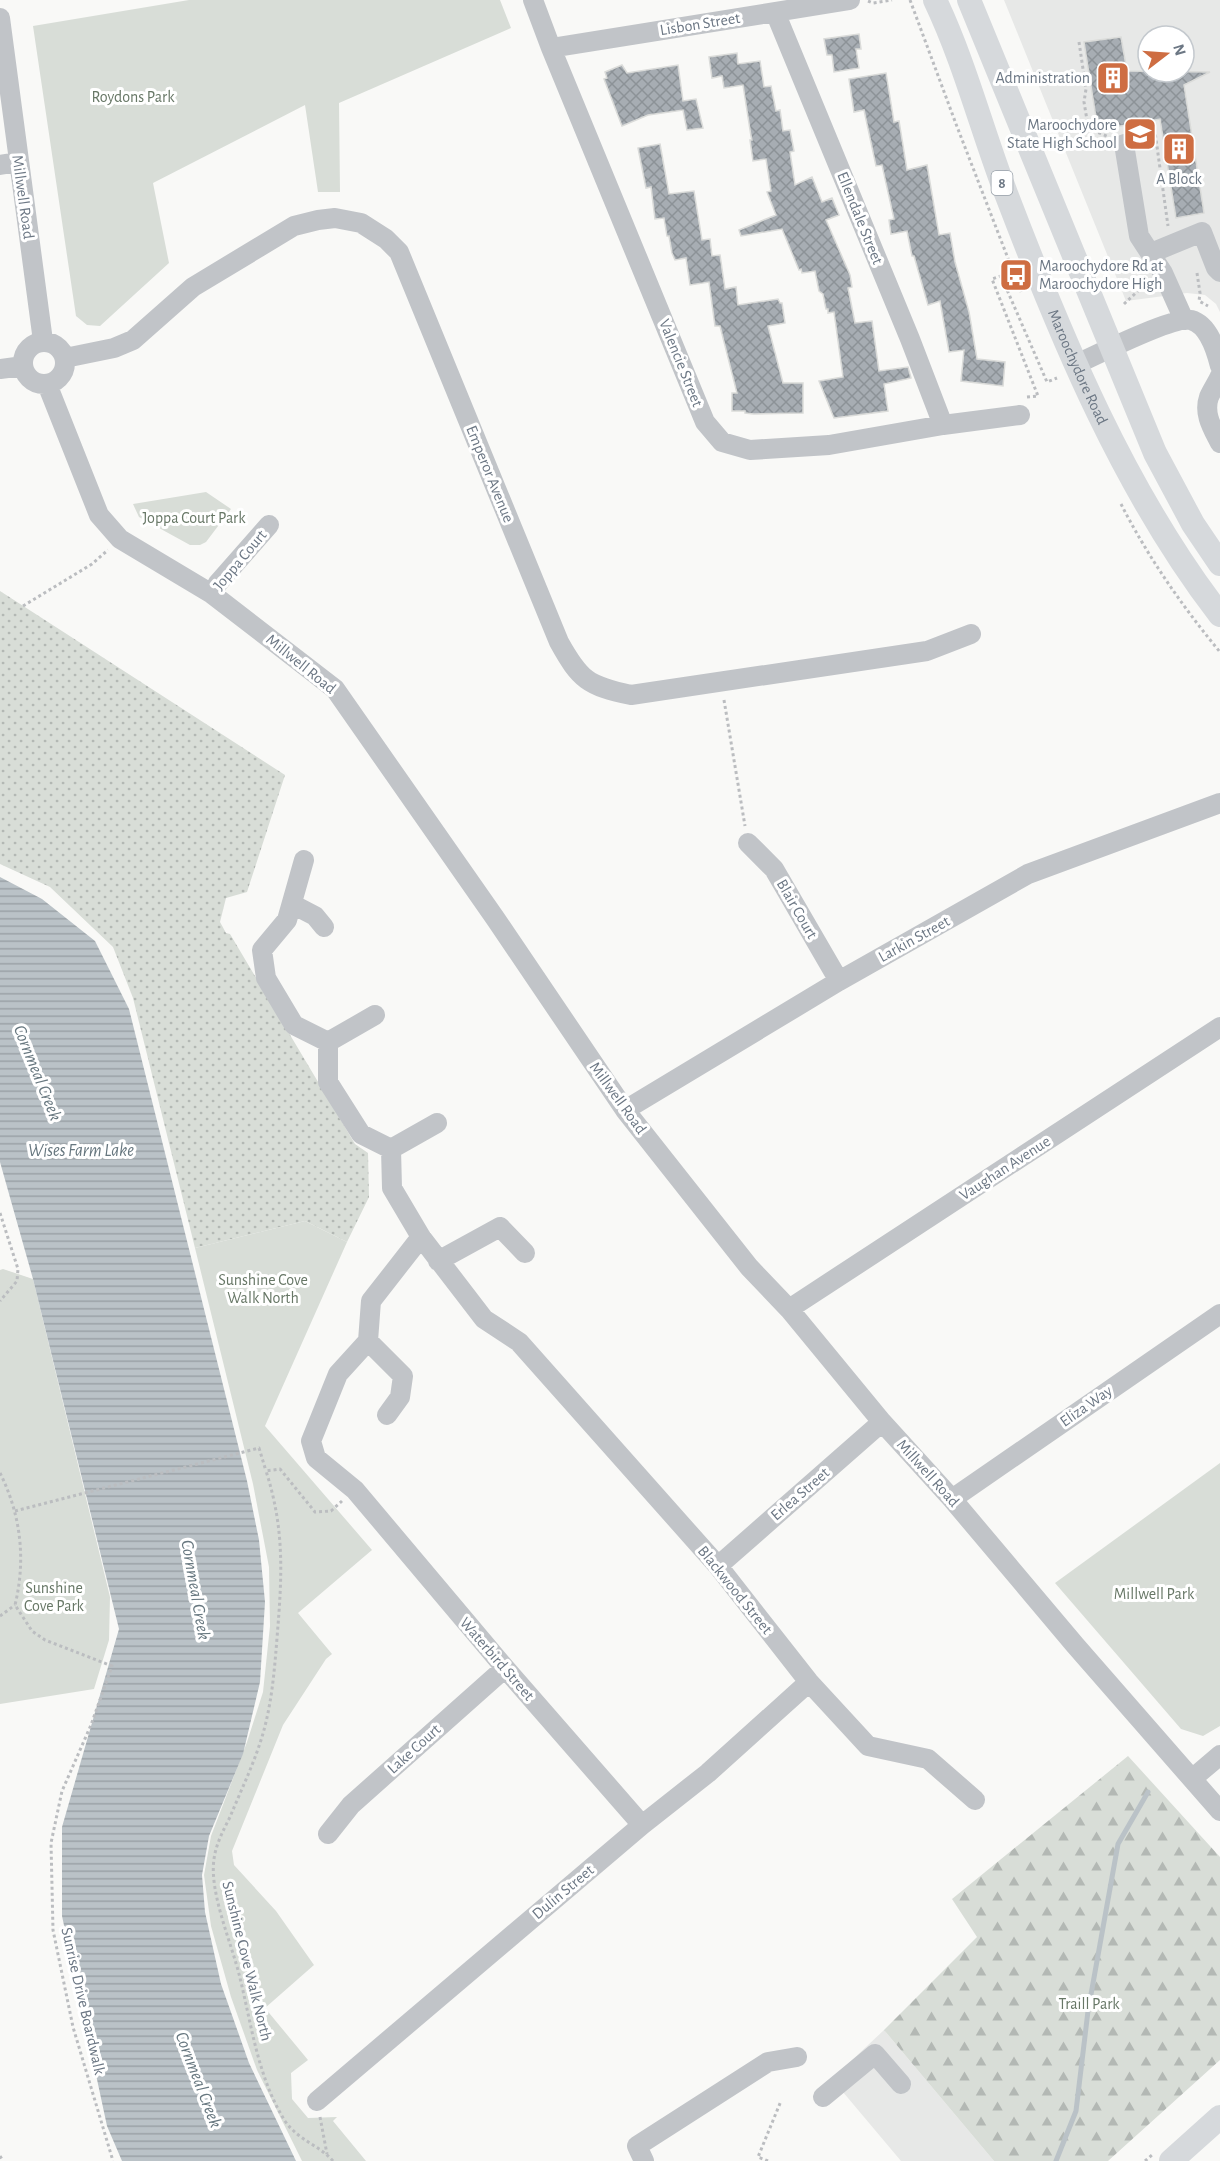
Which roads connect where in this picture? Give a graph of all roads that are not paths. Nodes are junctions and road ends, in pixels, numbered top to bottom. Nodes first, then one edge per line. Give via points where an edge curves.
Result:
1 (533, 0) edge
2 (850, 0) edge
3 (935, 0) edge
4 (969, 0) edge
5 (775, 12) junction
6 (0, 18) edge
7 (551, 48) junction
8 (1124, 144) dead end
9 (9, 163) edge
10 (1151, 253) junction
11 (1220, 272) edge
12 (1184, 320) junction
13 (43, 341) junction
14 (1112, 348) junction
15 (65, 358) junction
16 (23, 366) junction
17 (1220, 366) edge
18 (0, 369) edge
19 (1067, 371) junction
20 (1220, 376) edge
21 (47, 384) junction
22 (1020, 415) road end
23 (943, 425) junction
24 (1220, 443) edge
25 (269, 525) dead end
26 (1220, 564) edge
27 (212, 594) junction
28 (1220, 615) edge
29 (971, 634) dead end
30 (1220, 803) edge
31 (748, 843) road end
32 (304, 860) dead end
33 (292, 904) junction
34 (324, 927) dead end
35 (839, 981) junction
36 (375, 1015) dead end
37 (1220, 1027) edge
38 (328, 1042) junction
39 (625, 1110) junction
40 (437, 1123) dead end
41 (391, 1149) junction
42 (421, 1237) junction
43 (525, 1253) dead end
44 (438, 1261) junction
45 (789, 1310) junction
46 (1220, 1314) edge
47 (368, 1341) junction
48 (387, 1415) dead end
49 (882, 1422) junction
50 (952, 1499) junction
51 (718, 1566) junction
52 (505, 1668) junction
53 (809, 1682) junction
54 (1220, 1755) edge
55 (1193, 1778) junction
56 (975, 1800) dead end
57 (1220, 1810) edge
58 (642, 1825) junction
59 (328, 1834) dead end
60 (796, 2056) dead end
61 (901, 2084) dead end
62 (823, 2097) dead end
63 (316, 2101) road end
64 (1220, 2117) edge
65 (644, 2161) edge
66 (1171, 2161) edge

1 - 7 street, Valencie Street
2 - 5 street, Lisbon Street
3 - 19 main road, Maroochydore Road / 8
4 - 14 main road
5 - 7 street, Lisbon Street
5 - 23 street, Ellendale Street
6 - 9 street, Millwell Road
7 - 23 street, Valencie Street via 705,422 722,442 750,450 829,446
8 - 10 street via 1139,236
9 - 13 street, Millwell Road
10 - 11 street via 1202,232
10 - 12 street
12 - 14 street
12 - 17 street via 1198,323 1206,331
13 - 15 street via 57,346
13 - 16 street via 28,349
14 - 19 street
14 - 26 main road via 1164,471
15 - 21 street via 62,375
15 - 29 street, Emperor Avenue via 133,340 193,287 294,226 336,218 361,223 399,252 559,642 572,666 587,681 631,695 927,651
16 - 18 street
16 - 21 street via 31,380
19 - 28 main road, Maroochydore Road / 8 via 1177,555
20 - 24 street via 1206,408
21 - 27 street, Millwell Road via 99,515 120,539
22 - 23 street, Valencie Street
25 - 27 street, Joppa Court
27 - 39 street, Millwell Road via 335,689
30 - 35 street, Larkin Street via 1028,874
31 - 35 street, Blair Court via 774,869
32 - 33 street
33 - 34 street via 315,916
33 - 38 street via 287,920 262,950 266,978 294,1025
35 - 39 street, Larkin Street
36 - 38 street
37 - 45 street, Vaughan Avenue
38 - 41 street via 328,1082 361,1134
39 - 45 street, Millwell Road via 749,1268
40 - 41 street
41 - 42 street, Blackwood Street via 392,1188
42 - 44 street, Blackwood Street
42 - 47 street via 370,1301
43 - 44 street via 500,1227
44 - 51 street, Blackwood Street via 484,1319 519,1342
45 - 49 street, Millwell Road
46 - 50 street, Eliza Way
47 - 48 street via 403,1376 400,1397
47 - 52 street, Waterbird Street via 338,1374 311,1440 316,1458 355,1490
49 - 50 street, Millwell Road
49 - 51 street, Erlea Street
50 - 55 street, Millwell Road
51 - 53 street, Blackwood Street
52 - 58 street, Waterbird Street
52 - 59 street, Lake Court via 351,1805
53 - 56 street, Blackwood Street via 868,1746 928,1759
53 - 58 street, Dulin Street via 708,1773
54 - 55 street
55 - 57 street, Millwell Road
58 - 63 street, Dulin Street
60 - 65 street via 768,2062 637,2146
61 - 62 street via 875,2054
64 - 66 main road

